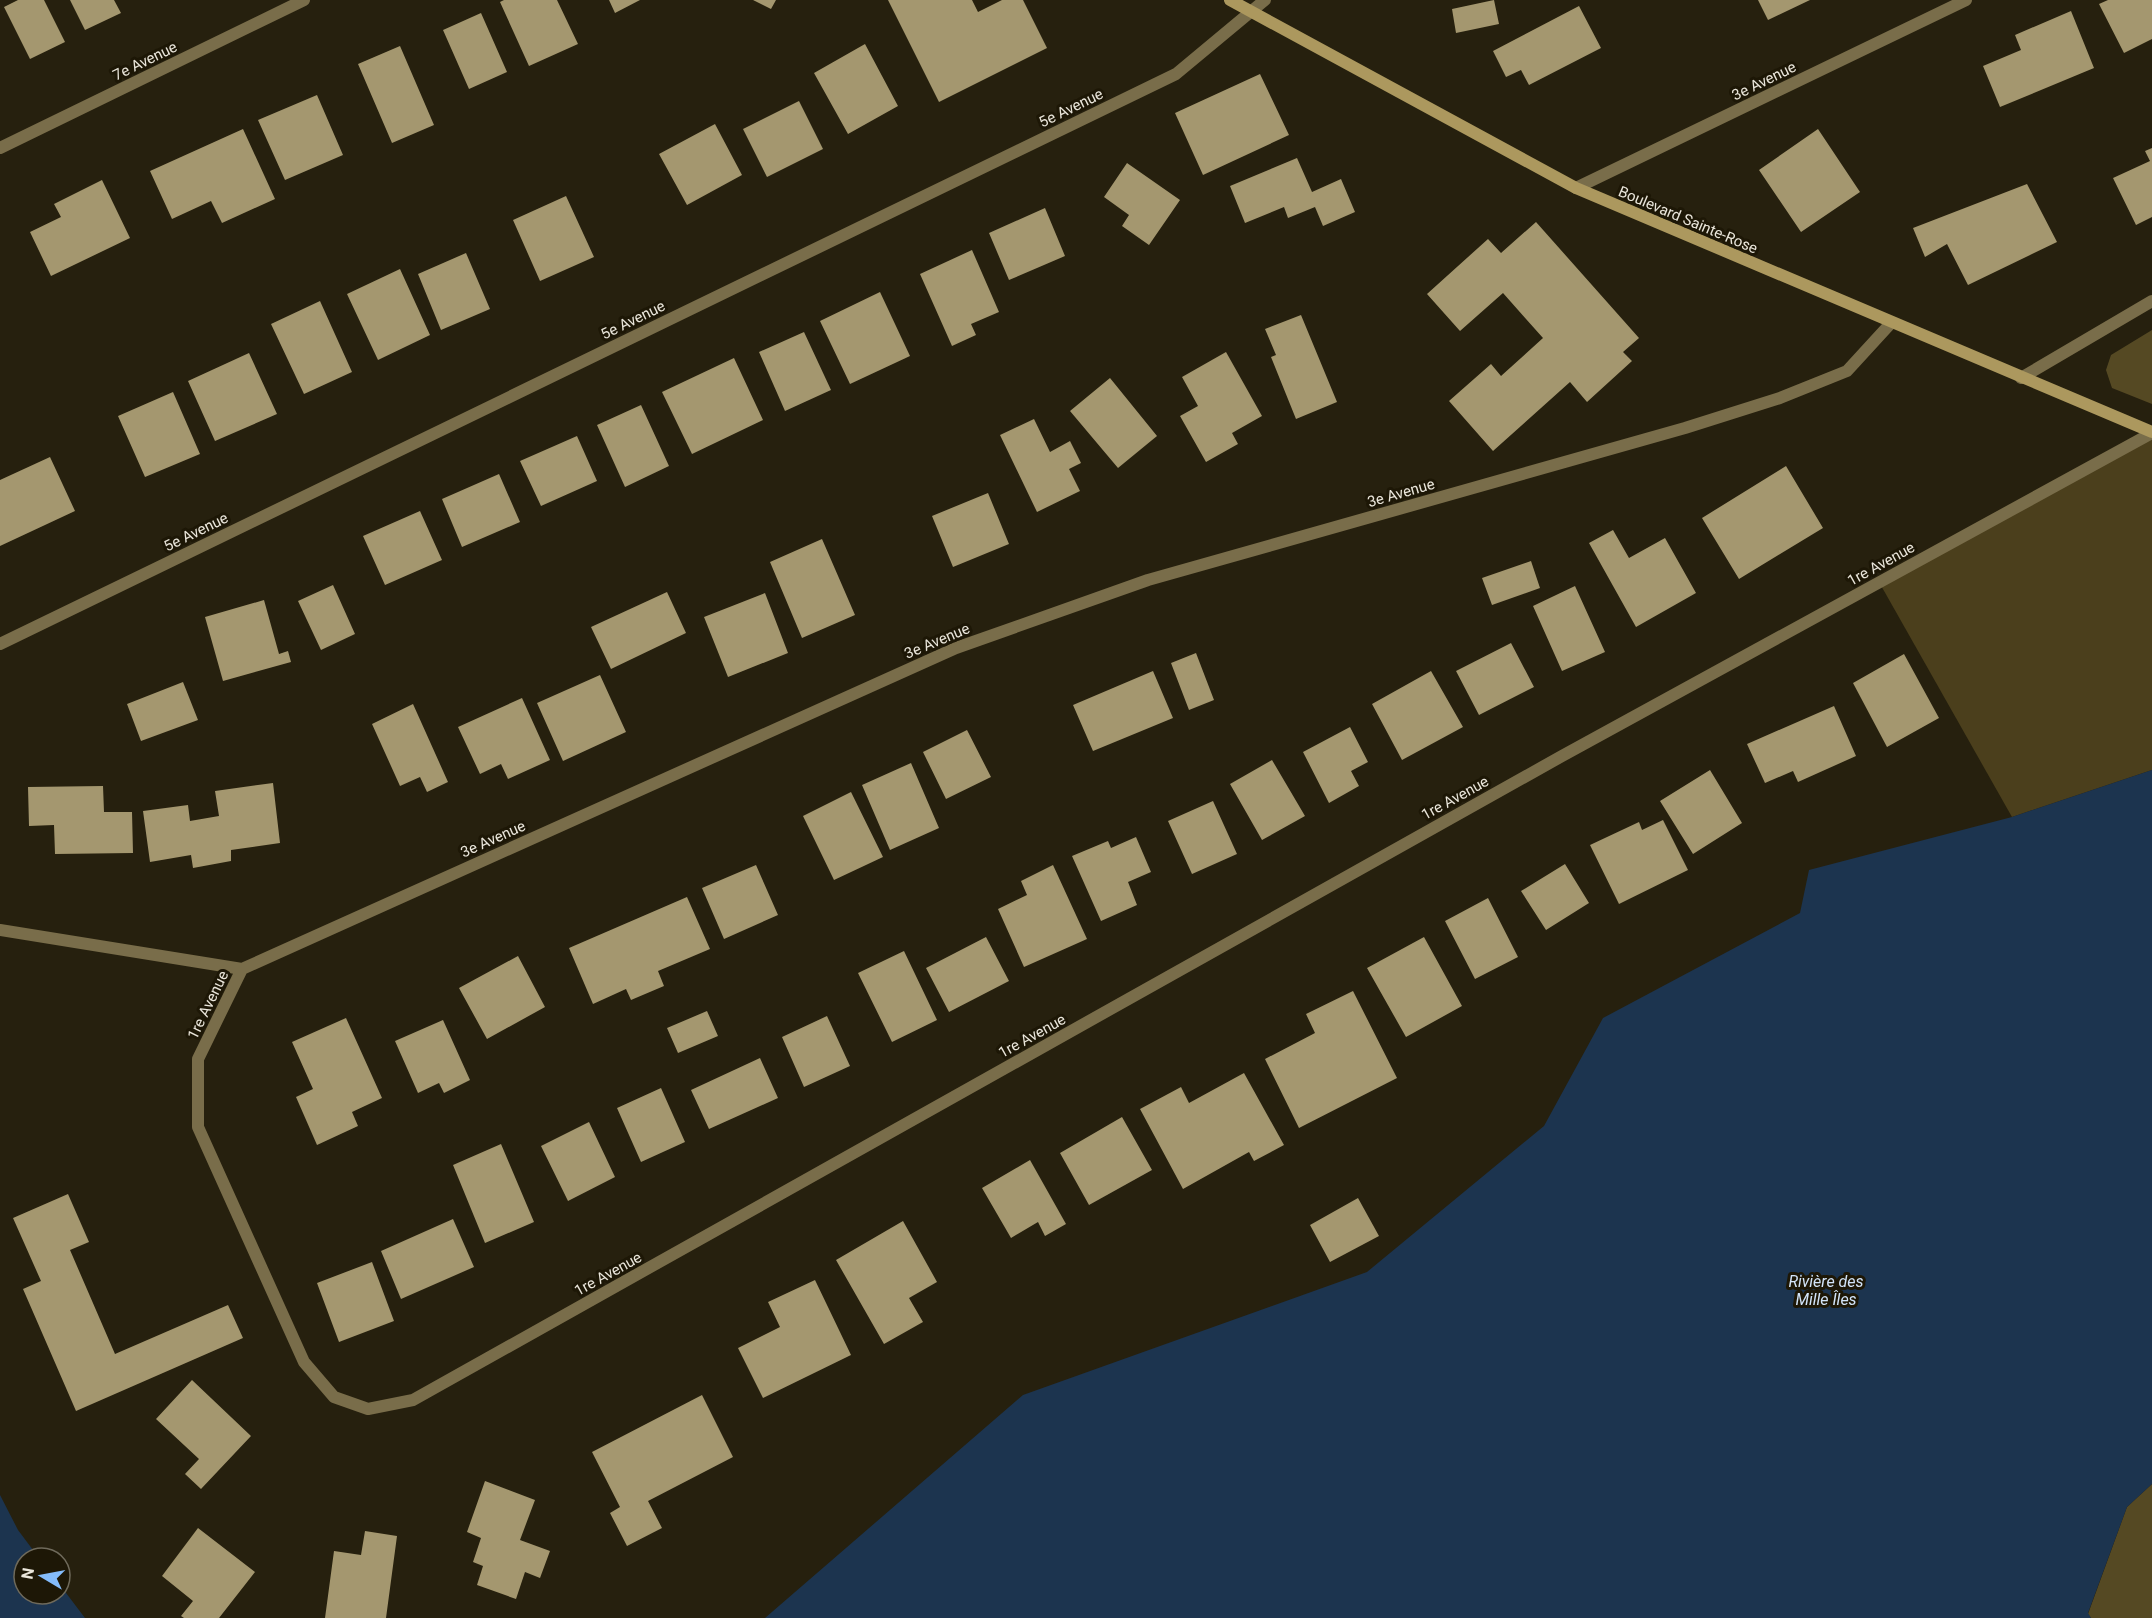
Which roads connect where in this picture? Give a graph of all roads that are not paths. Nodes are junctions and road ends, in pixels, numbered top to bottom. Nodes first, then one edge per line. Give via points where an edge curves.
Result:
1 (304, 0) edge
2 (1230, 0) edge
3 (1265, 0) edge
4 (1966, 0) edge
5 (1252, 12) junction
6 (0, 148) edge
7 (1576, 188) junction
8 (2152, 301) edge
9 (1891, 323) junction
10 (2021, 378) junction
11 (2152, 432) edge
12 (0, 644) edge
13 (0, 930) edge
14 (242, 969) junction

1 - 6 street, 7e Avenue
2 - 5 street, Boulevard Sainte-Rose
3 - 5 street, 5e Avenue
4 - 7 street, 3e Avenue
5 - 7 street, Boulevard Sainte-Rose
5 - 12 street, 5e Avenue via 1176,74
7 - 9 street, Boulevard Sainte-Rose
8 - 10 street
9 - 10 street, Boulevard Sainte-Rose
9 - 14 street, 3e Avenue via 1847,371 1780,398 1148,580 956,648
10 - 11 street, Boulevard Sainte-Rose
11 - 14 street, 1re Avenue via 1562,756 413,1400 368,1409 334,1397 304,1362 198,1127 198,1059
13 - 14 street

